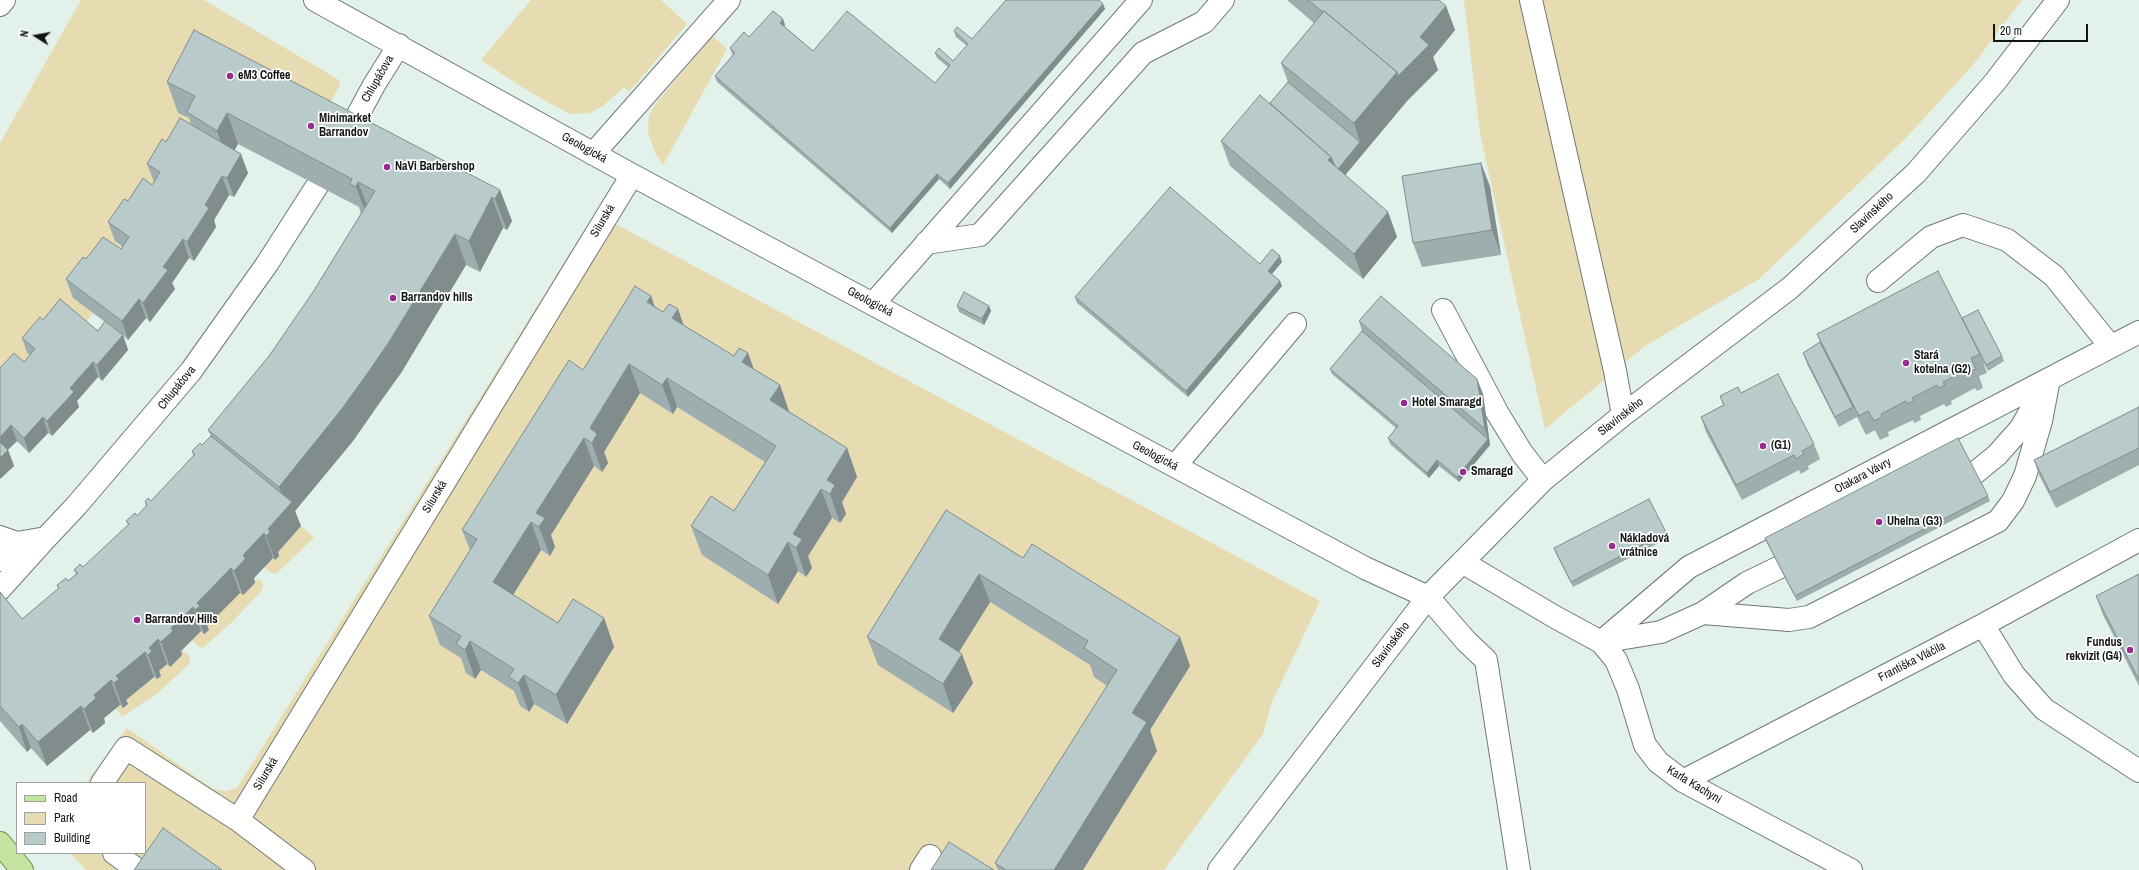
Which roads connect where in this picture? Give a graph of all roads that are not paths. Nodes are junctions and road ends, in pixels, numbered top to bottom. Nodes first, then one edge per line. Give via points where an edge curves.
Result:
1 (4, 0) edge
2 (315, 0) edge
3 (729, 0) edge
4 (1141, 0) edge
5 (1223, 0) edge
6 (1531, 0) edge
7 (2058, 0) edge
8 (0, 5) edge
9 (399, 45) junction
10 (347, 135) edge
11 (593, 154) junction
12 (632, 175) junction
13 (317, 186) edge
14 (926, 243) junction
15 (1878, 280) dead end
16 (873, 304) junction
17 (1443, 310) dead end
18 (1295, 324) dead end
19 (2139, 332) edge
20 (2111, 347) junction
21 (2049, 379) junction
22 (1623, 415) junction
23 (1175, 466) junction
24 (1976, 473) edge
25 (1543, 480) junction
26 (46, 538) junction
27 (8, 540) edge
28 (2139, 540) edge
29 (0, 560) edge
30 (1462, 562) junction
31 (1780, 567) edge
32 (0, 589) edge
33 (1428, 597) junction
34 (1703, 613) junction
35 (1983, 625) junction
36 (1601, 642) junction
37 (2139, 771) edge
38 (1682, 780) junction
39 (103, 782) edge
40 (238, 820) junction
41 (0, 843) edge
42 (115, 854) edge
43 (1225, 868) edge
44 (22, 870) edge
45 (138, 870) edge
46 (304, 870) edge
47 (1519, 870) edge
48 (1851, 870) edge

1 - 8 street
2 - 9 street, Geologická
3 - 11 street
4 - 14 street
5 - 14 street via 1204,22 1143,53 980,235
6 - 22 street via 1614,363
7 - 22 street, Slavínského via 1995,82 1916,172 1790,288
9 - 10 street, Chlupáčova
9 - 11 street, Geologická
11 - 12 street, Geologická
12 - 16 street, Geologická
12 - 40 street, Silurská
13 - 26 street, Chlupáčova via 267,264 192,371
14 - 16 street
15 - 20 street via 1931,237 1963,224 2007,240 2054,276
16 - 23 street, Geologická
17 - 25 street via 1498,414 1522,453
18 - 23 street
19 - 20 street, Otakara Vávry
20 - 21 street, Otakara Vávry
21 - 24 street via 2021,428 1997,455
21 - 34 street via 2041,421 2025,476 2013,501 1998,522 1809,617 1789,620
21 - 36 street, Otakara Vávry via 1689,567
22 - 25 street, Slavínského
23 - 33 street, Geologická via 1365,568
25 - 30 street, Slavínského
26 - 27 street
26 - 32 street, Chlupáčova
27 - 29 street
28 - 35 street, Františka Vláčila
30 - 33 street, Slavínského
30 - 36 street
31 - 34 street via 1747,583
33 - 43 street, Slavínského
33 - 47 street via 1486,660
34 - 36 street via 1661,632
35 - 37 street via 2014,675 2044,709
35 - 38 street, Františka Vláčila
36 - 38 street, Karla Kachyni via 1616,660 1628,689 1644,744 1658,762
38 - 48 street, Karla Kachyni
39 - 40 street via 126,748
40 - 46 street
41 - 44 main road
42 - 45 street

